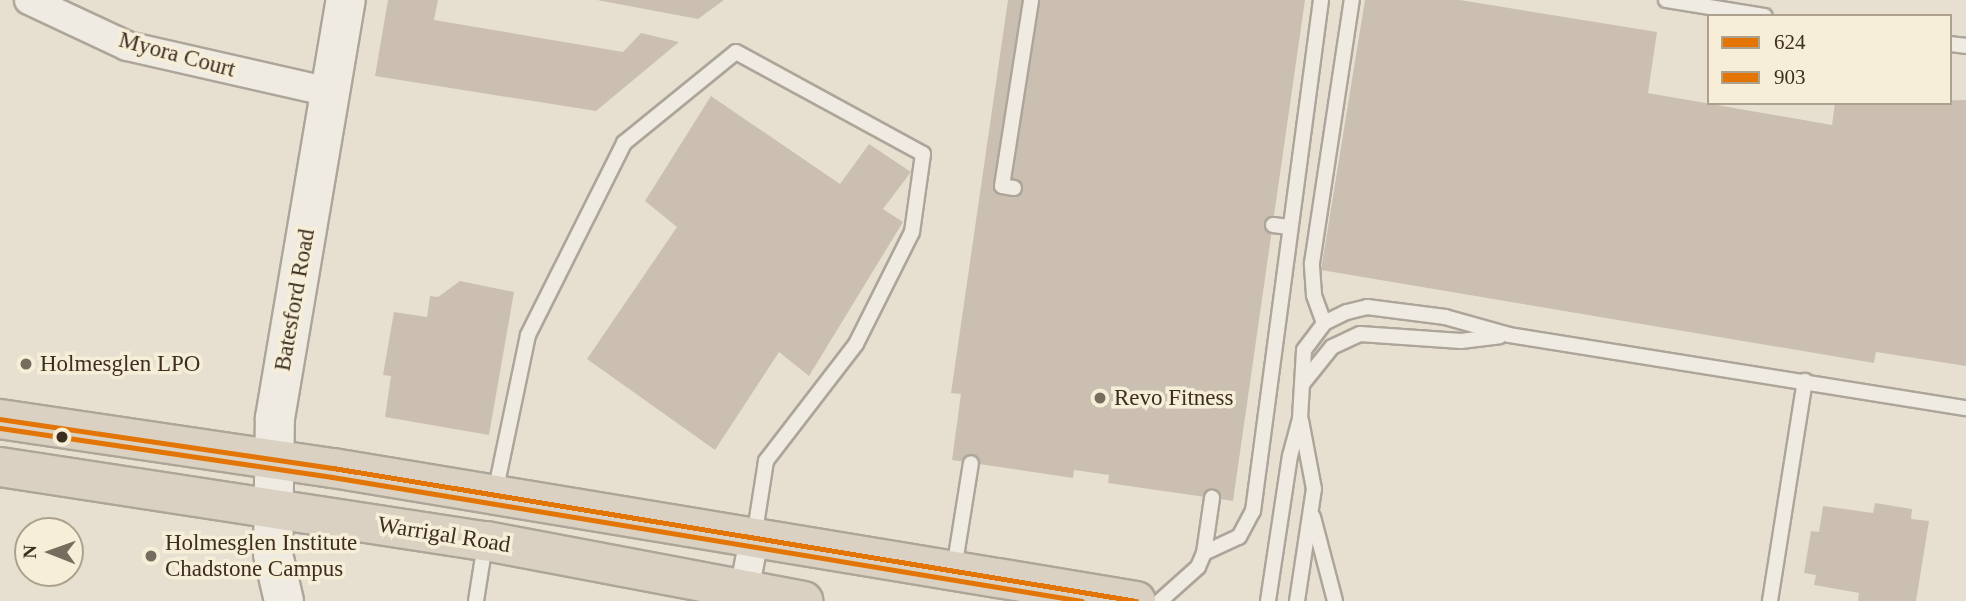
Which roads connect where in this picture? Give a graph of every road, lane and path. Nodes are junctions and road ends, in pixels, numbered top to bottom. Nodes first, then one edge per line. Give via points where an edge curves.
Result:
1 (29, 0) edge
2 (346, 0) edge
3 (1031, 0) edge
4 (1321, 0) edge
5 (1352, 0) edge
6 (1665, 0) edge
7 (1752, 14) edge
8 (330, 92) junction
9 (1014, 188) dead end
10 (1273, 225) dead end
11 (1289, 227) junction
12 (1324, 323) junction
13 (1509, 335) junction
14 (1805, 381) junction
15 (1303, 383) junction
16 (1966, 408) edge
17 (1300, 418) junction
18 (0, 419) edge
19 (273, 460) junction
20 (971, 463) dead end
21 (0, 467) edge
22 (494, 498) junction
23 (1212, 498) dead end
24 (1311, 505) junction
25 (272, 511) junction
26 (754, 539) junction
27 (486, 541) junction
28 (1204, 553) junction
29 (953, 572) junction
30 (743, 596) edge
31 (284, 601) edge
32 (476, 601) edge
33 (803, 601) edge
34 (1136, 601) edge
35 (1160, 601) edge
36 (1268, 601) edge
37 (1297, 601) edge
38 (1335, 601) edge
39 (1768, 601) edge

1 - 8 street, Myora Court via 127,46
2 - 8 street, Batesford Road
3 - 9 lane via 1002,186
4 - 11 lane
5 - 12 lane via 1312,263 1314,295
6 - 7 lane
8 - 19 street, Batesford Road via 275,418
10 - 11 lane
11 - 28 lane via 1252,511 1239,537
12 - 13 lane via 1367,307 1385,308 1445,317
12 - 15 lane via 1304,350
13 - 14 lane
13 - 15 lane via 1461,341 1360,334 1332,348
14 - 16 lane
14 - 39 lane
15 - 17 lane
17 - 24 lane via 1313,474
17 - 36 lane
18 - 19 highway, Warrigal Road
19 - 22 highway, Warrigal Road
19 - 25 street, Batesford Road
20 - 29 lane
21 - 25 highway, Warrigal Road
22 - 26 highway, Warrigal Road
22 - 26 lane via 528,335 624,143 736,52 923,154 912,232 856,344 766,461
23 - 28 lane
24 - 37 lane
24 - 38 lane
25 - 27 highway, Warrigal Road
25 - 31 street, Batesford Road via 273,554
26 - 29 highway, Warrigal Road
26 - 30 street
27 - 30 highway, Warrigal Road
27 - 32 lane
28 - 35 lane via 1192,573
29 - 34 highway, Warrigal Road
30 - 33 highway, Warrigal Road

